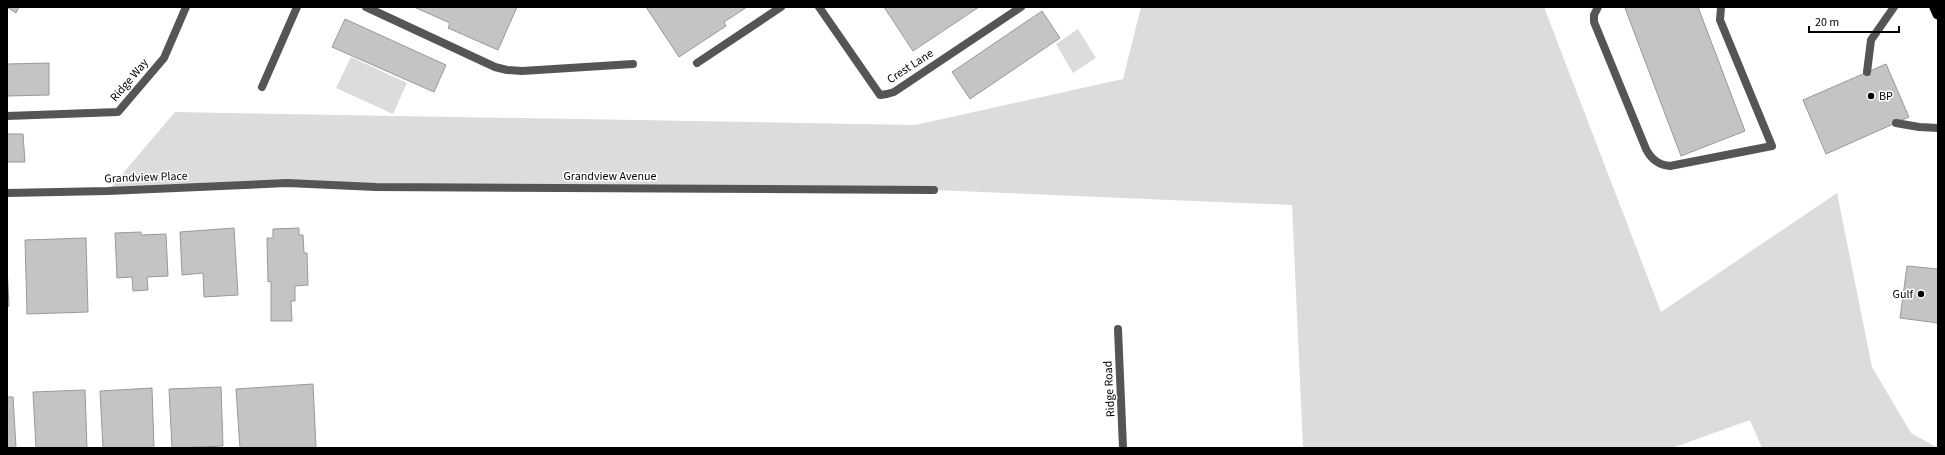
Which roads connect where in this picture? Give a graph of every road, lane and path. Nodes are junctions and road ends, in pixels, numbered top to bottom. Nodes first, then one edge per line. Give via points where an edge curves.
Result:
1 (186, 7) edge
2 (297, 7) edge
3 (366, 7) edge
4 (781, 7) edge
5 (819, 7) edge
6 (1021, 7) edge
7 (1598, 7) edge
8 (1721, 7) edge
9 (1894, 7) edge
10 (1935, 7) edge
11 (1938, 14) edge
12 (633, 64) dead end
13 (697, 64) dead end
14 (1867, 72) dead end
15 (262, 87) dead end
16 (7, 116) edge
17 (1896, 123) dead end
18 (1938, 128) edge
19 (287, 183) joint
20 (934, 190) dead end
21 (7, 193) edge
22 (1118, 329) dead end
23 (1123, 448) edge

1 - 16 street, Ridge Way via 164,58 118,112
2 - 15 street
3 - 12 street via 495,67 507,70
4 - 13 street
5 - 6 street, Crest Lane via 880,95 894,92
7 - 8 street via 1594,22 1646,149 1657,163 1670,166 1772,146 1720,20
9 - 14 street via 1871,40
10 - 11 highway
17 - 18 street
19 - 20 street, Grandview Avenue via 384,187
19 - 21 street, Grandview Place
22 - 23 street, Ridge Road

